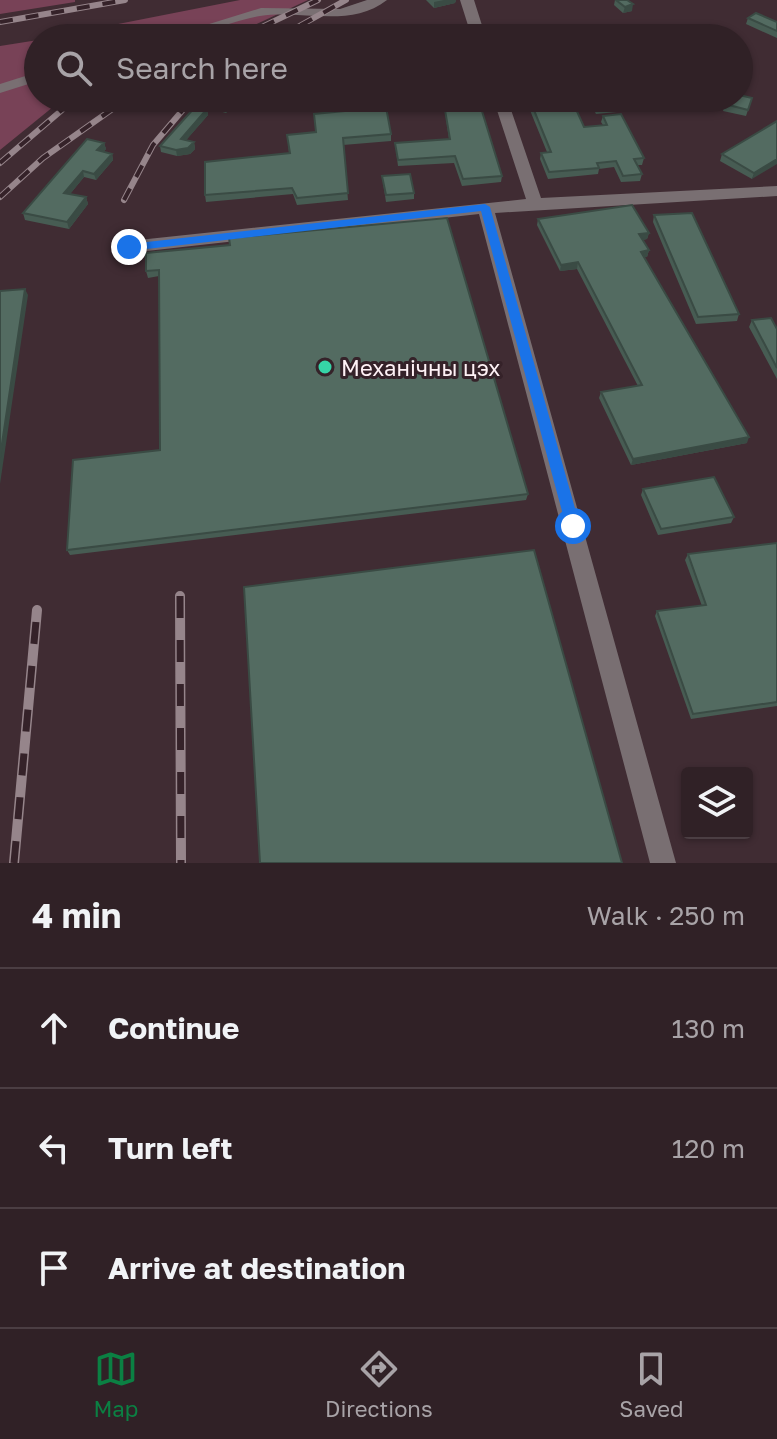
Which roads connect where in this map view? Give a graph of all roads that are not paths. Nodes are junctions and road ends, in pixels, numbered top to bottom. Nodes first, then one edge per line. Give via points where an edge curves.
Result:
1 (380, 0) edge
2 (467, 0) edge
3 (219, 24) edge
4 (475, 24) edge
5 (24, 81) edge
6 (0, 89) edge
7 (505, 112) edge
8 (777, 191) edge
9 (535, 203) junction
10 (485, 207) junction
11 (129, 247) dead end
12 (663, 863) edge

1 - 3 lane via 341,13 261,12
2 - 4 lane
5 - 6 lane
7 - 9 lane
8 - 9 lane
9 - 10 lane
10 - 11 lane
10 - 12 lane

